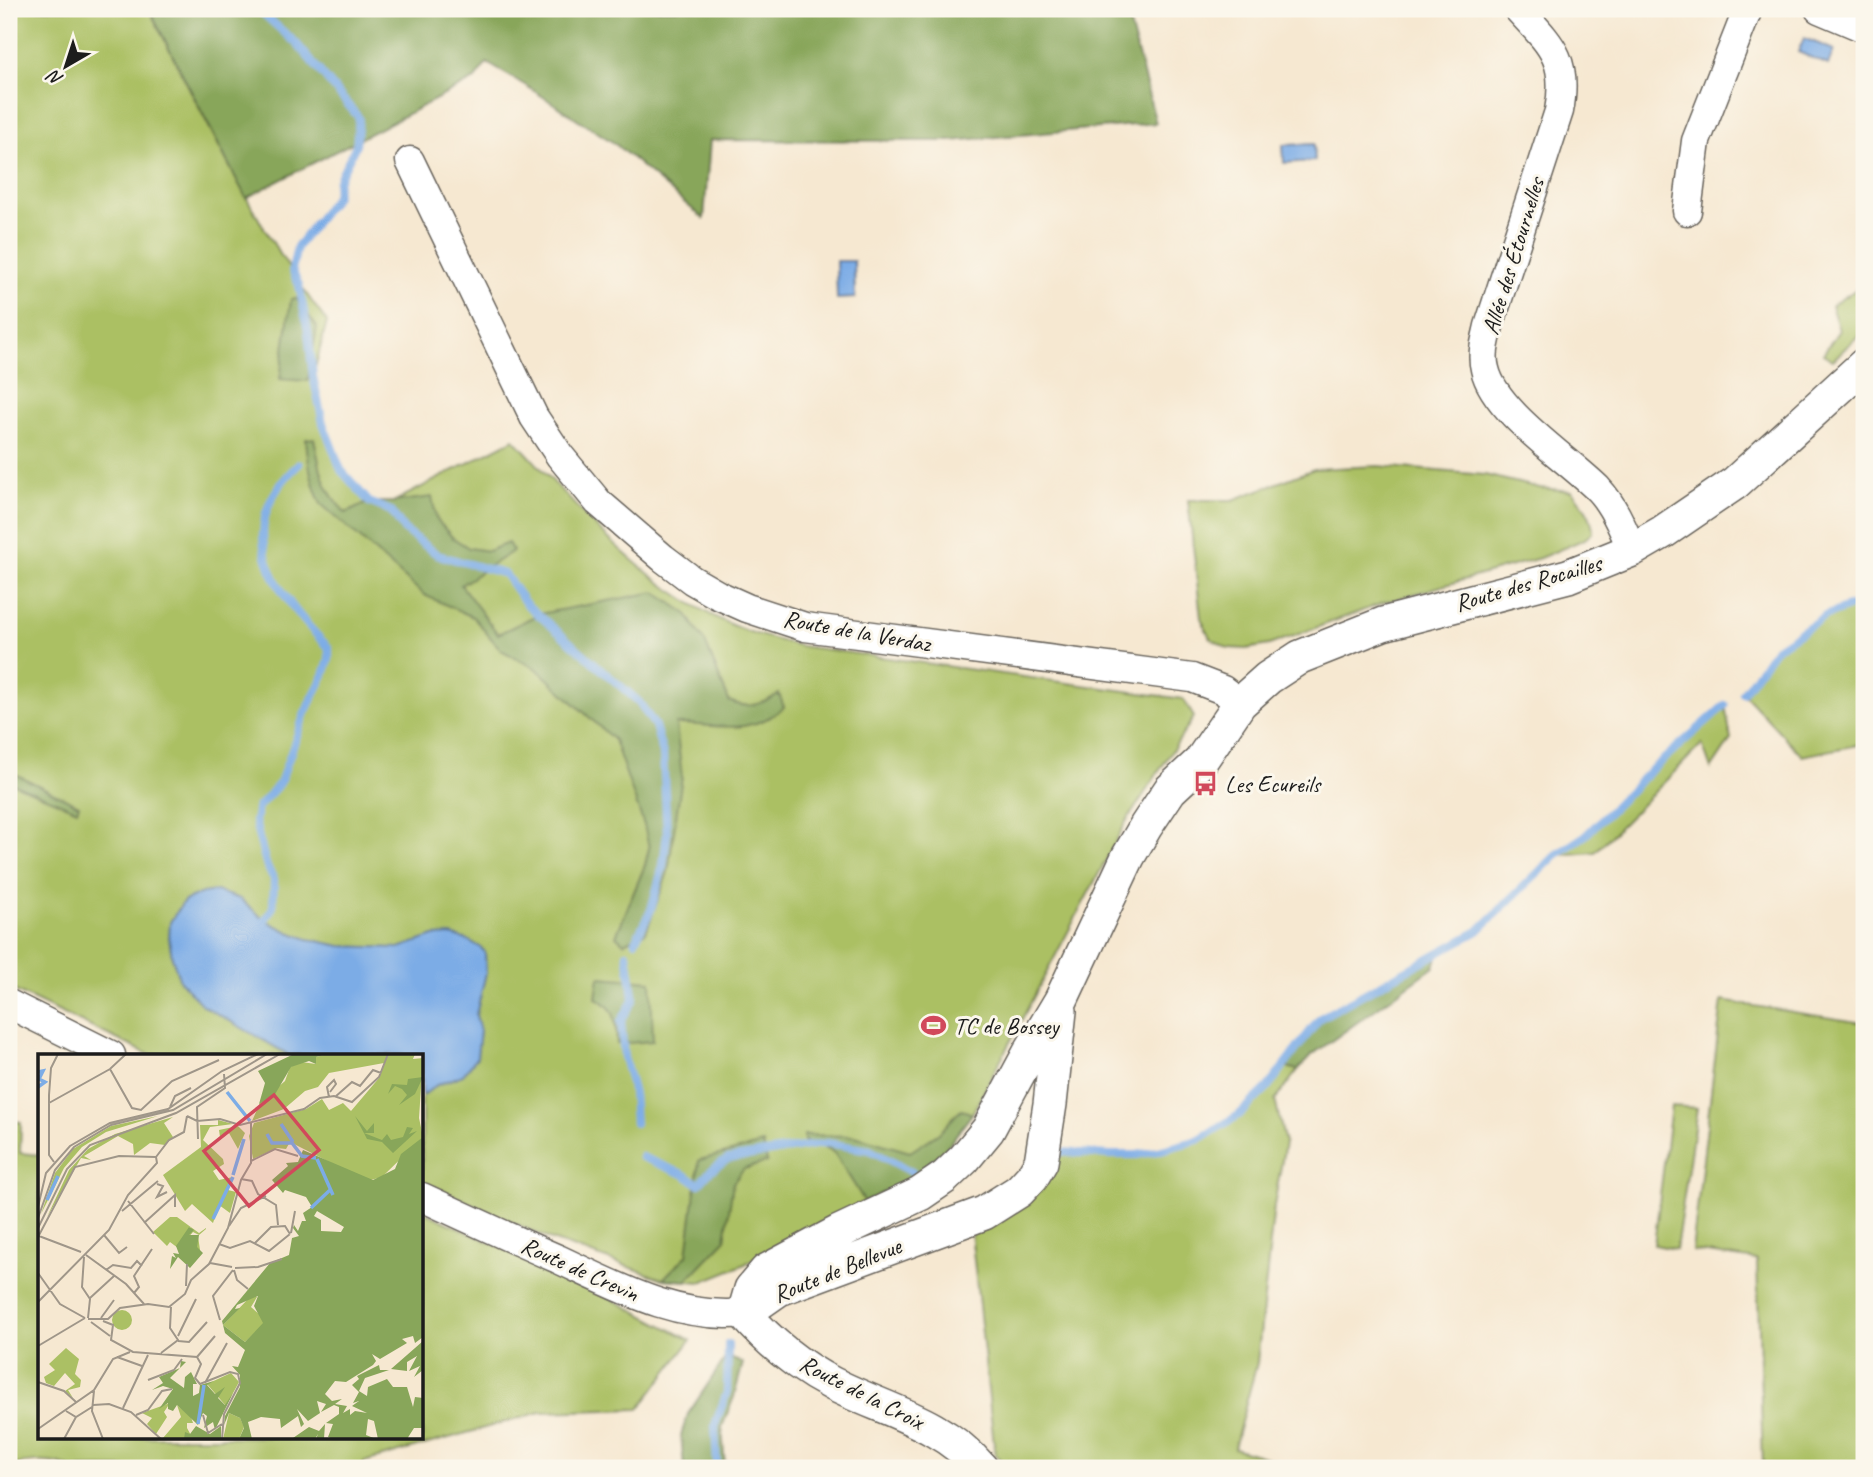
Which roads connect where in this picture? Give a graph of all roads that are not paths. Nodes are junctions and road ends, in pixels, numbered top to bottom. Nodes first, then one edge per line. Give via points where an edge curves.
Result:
1 (1518, 9) edge
2 (1748, 9) edge
3 (1819, 9) edge
4 (1864, 27) edge
5 (410, 162) dead end
6 (1687, 211) dead end
7 (1864, 365) edge
8 (1632, 550) junction
9 (1300, 657) joint
10 (1241, 703) junction
11 (1061, 1000) junction
12 (9, 1004) edge
13 (109, 1054) edge
14 (424, 1198) edge
15 (744, 1313) junction
16 (981, 1468) edge

1 - 8 street, Allée des Étournelles via 1553,49 1563,90 1489,326 1485,370 1501,399 1520,419 1599,490
2 - 6 street via 1696,141
3 - 4 street
5 - 10 street, Route de la Verdaz via 547,438 597,502 692,580 747,608 805,627 1192,678
7 - 8 street, Route des Rocailles via 1735,483
8 - 9 street, Route des Rocailles via 1568,576 1383,624
9 - 10 street, Route de Bellevue
10 - 11 street, Route de Bellevue via 1200,762 1170,790 1146,826
11 - 15 street, Route de Bellevue via 988,1130 964,1159 920,1194 766,1270 751,1289
11 - 15 street, Route de Bellevue via 1041,1162 1019,1191 984,1213 779,1289
12 - 13 street
14 - 15 street, Route de Crevin via 674,1309
15 - 16 street, Route de la Croix via 766,1339 802,1365 832,1384 939,1432

